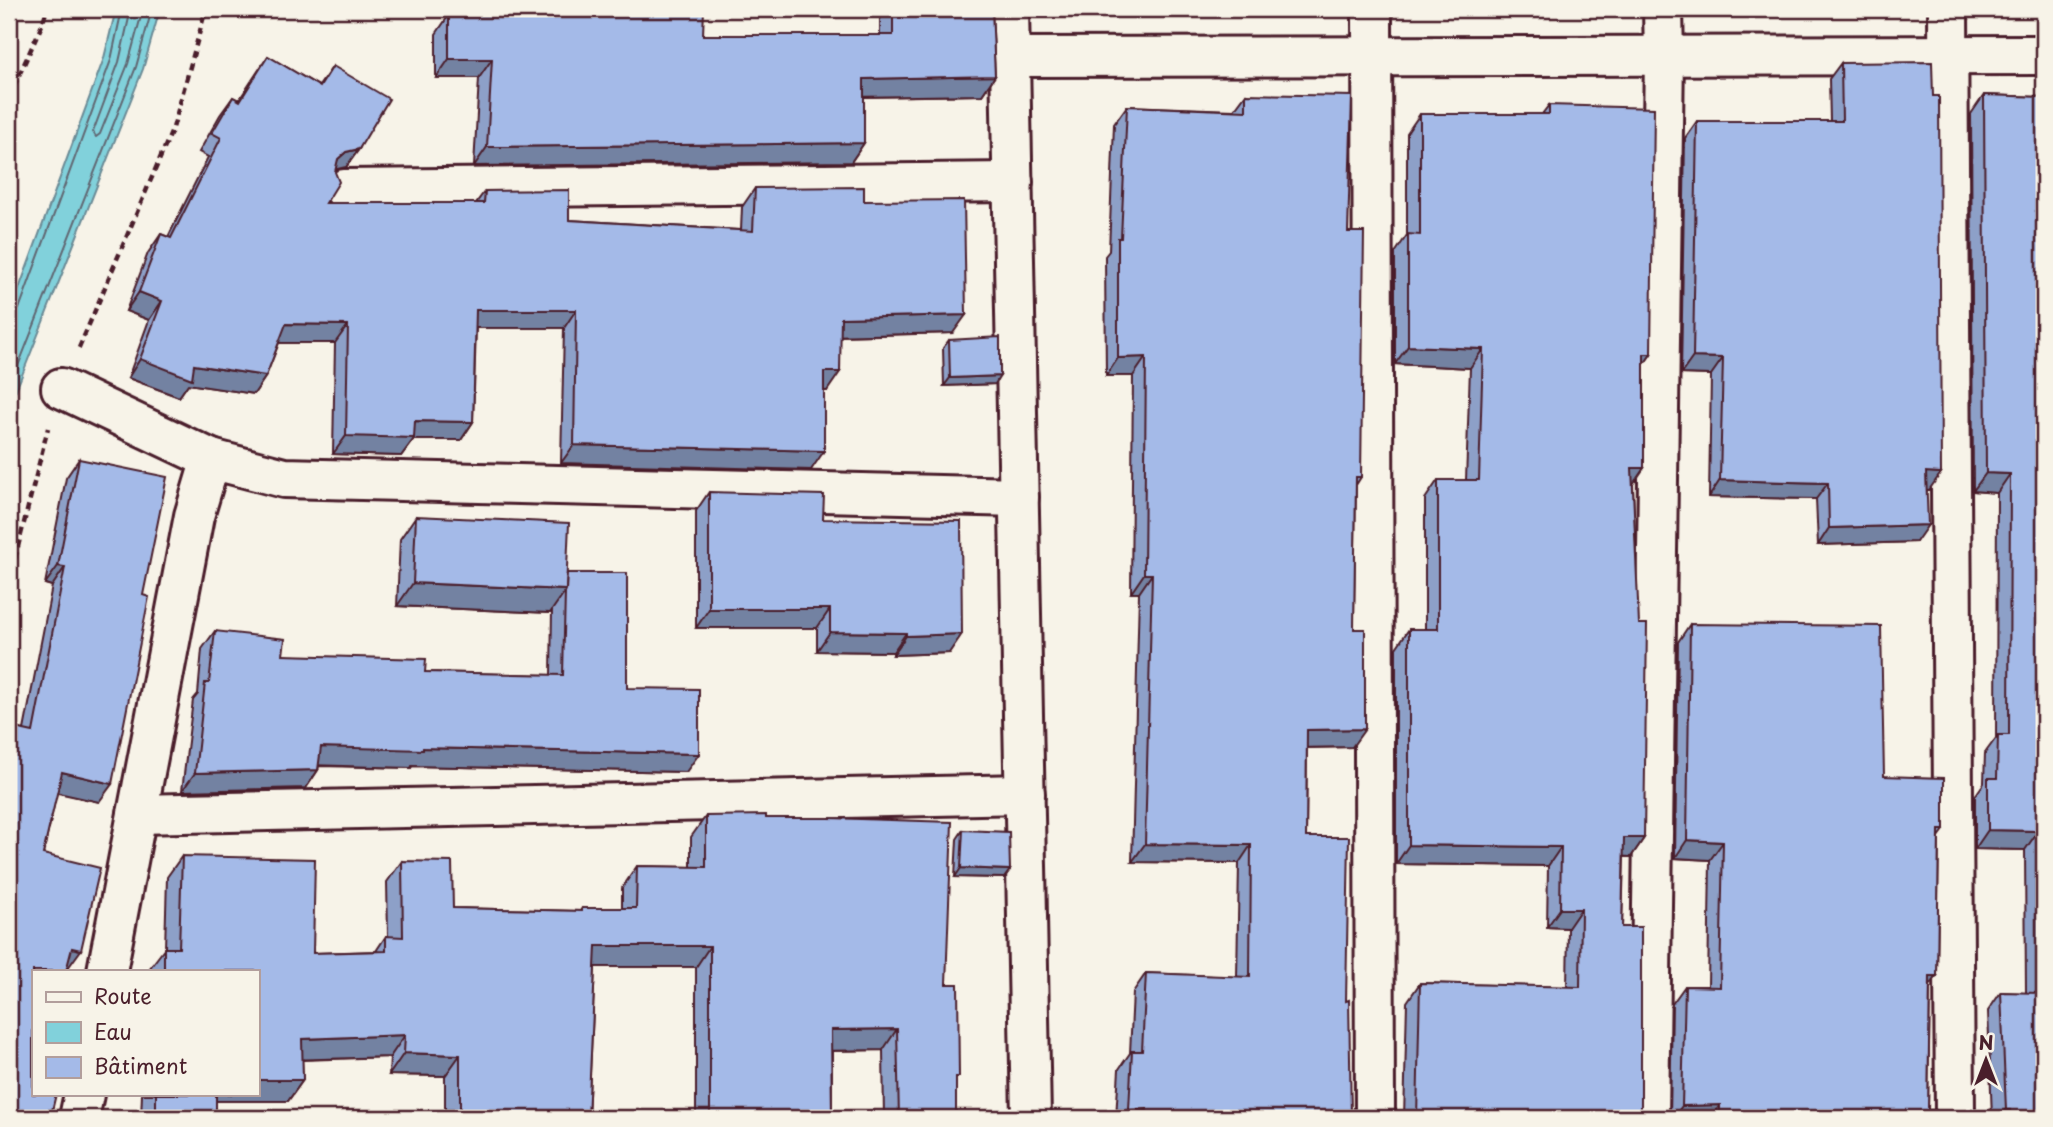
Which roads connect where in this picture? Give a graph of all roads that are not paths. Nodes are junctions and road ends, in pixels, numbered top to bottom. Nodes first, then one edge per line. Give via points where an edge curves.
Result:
1 (1009, 9) edge
2 (1372, 9) edge
3 (1663, 9) edge
4 (1948, 9) edge
5 (1664, 55) junction
6 (1949, 55) junction
7 (2044, 55) edge
8 (1371, 56) junction
9 (1010, 57) junction
10 (1013, 182) junction
11 (344, 189) dead end
12 (61, 388) road end
13 (211, 459) junction
14 (1019, 497) junction
15 (1025, 794) junction
16 (137, 814) junction
17 (107, 970) edge
18 (84, 1096) edge
19 (79, 1118) edge
20 (1031, 1118) edge
21 (1375, 1118) edge
22 (1650, 1118) edge
23 (1955, 1118) edge

1 - 9 street
2 - 8 street
3 - 5 street
4 - 6 street
5 - 6 street
5 - 8 street
5 - 22 street
6 - 7 street
6 - 23 street
8 - 9 street
8 - 21 street
9 - 10 street
10 - 11 street
10 - 14 street
12 - 13 street
13 - 14 street via 284,478
13 - 16 street via 194,516
14 - 15 street
15 - 16 street
15 - 20 street
16 - 17 street
18 - 19 street

